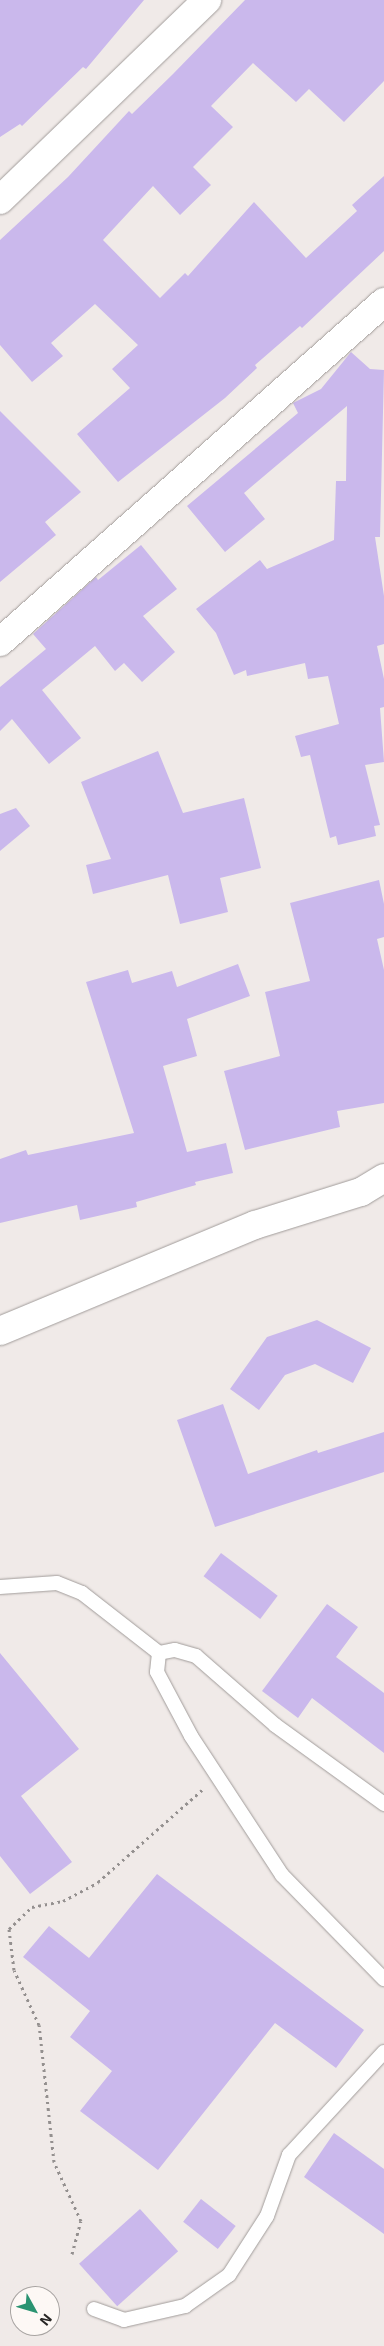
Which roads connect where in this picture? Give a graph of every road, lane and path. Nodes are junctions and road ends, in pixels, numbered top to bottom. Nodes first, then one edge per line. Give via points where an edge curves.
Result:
1 (207, 0) edge
2 (0, 200) edge
3 (384, 302) edge
4 (374, 325) edge
5 (0, 642) edge
6 (384, 1178) edge
7 (0, 1331) edge
8 (0, 1587) edge
9 (159, 1653) junction
10 (218, 1777) junction
11 (384, 1804) edge
12 (384, 1979) edge
13 (384, 2052) edge
14 (72, 2254) dead end
15 (94, 2309) dead end

1 - 2 street
3 - 4 street
4 - 5 street
6 - 7 street via 361,1192 255,1225
8 - 9 lane via 57,1583 82,1593
9 - 10 lane via 157,1672
9 - 11 lane via 174,1650 196,1656 275,1725
10 - 12 lane via 282,1875
10 - 14 path via 98,1882 63,1900 32,1907 9,1929 14,1970 39,2025 54,2162 81,2221
13 - 15 lane via 289,2155 267,2216 229,2275 185,2306 124,2320

